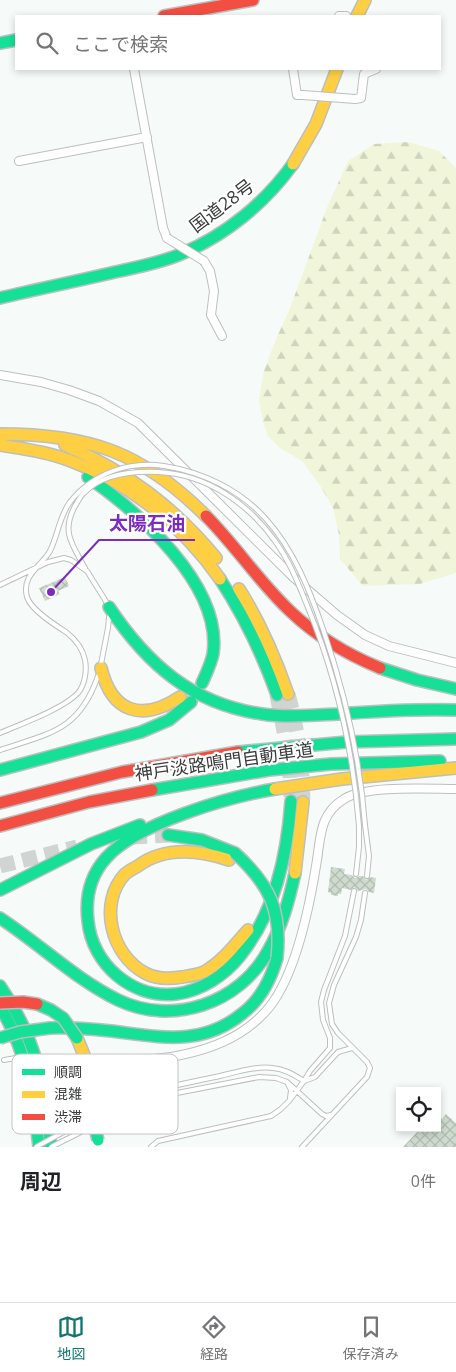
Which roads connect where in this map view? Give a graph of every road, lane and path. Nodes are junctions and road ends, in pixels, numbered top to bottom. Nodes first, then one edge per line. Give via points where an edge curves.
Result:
1 (253, 0) edge
2 (364, 0) edge
3 (170, 15) edge
4 (357, 15) edge
5 (15, 40) edge
6 (0, 43) edge
7 (134, 70) edge
8 (293, 70) edge
9 (337, 70) edge
10 (374, 70) edge
11 (147, 138) junction
12 (19, 161) dead end
13 (0, 298) edge
14 (222, 336) dead end
15 (0, 375) edge
16 (0, 434) edge
17 (32, 435) junction
18 (0, 445) edge
19 (36, 449) junction
20 (36, 568) junction
21 (87, 571) junction
22 (0, 585) edge
23 (109, 607) junction
24 (456, 663) edge
25 (101, 668) junction
26 (198, 682) dead end
27 (456, 688) edge
28 (180, 697) dead end
29 (191, 702) dead end
30 (456, 710) edge
31 (0, 733) edge
32 (456, 739) edge
33 (0, 750) edge
34 (456, 761) edge
35 (456, 768) edge
36 (0, 770) edge
37 (456, 789) edge
38 (291, 801) tunnel mouth
39 (303, 802) tunnel mouth
40 (0, 803) edge
41 (196, 808) junction
42 (0, 826) edge
43 (168, 835) tunnel mouth
44 (232, 856) junction
45 (356, 874) dead end
46 (368, 876) dead end
47 (276, 886) junction
48 (0, 890) edge
49 (354, 892) dead end
50 (365, 893) dead end
51 (0, 918) edge
52 (0, 986) edge
53 (0, 1003) edge
54 (0, 1007) edge
55 (0, 1038) edge
56 (353, 1048) junction
57 (23, 1054) edge
58 (36, 1054) edge
59 (82, 1054) edge
60 (178, 1056) edge
61 (12, 1059) edge
62 (4, 1060) dead end
63 (304, 1081) junction
64 (287, 1082) junction
65 (178, 1085) edge
66 (297, 1090) junction
67 (178, 1093) edge
68 (306, 1098) junction
69 (289, 1101) junction
70 (333, 1114) junction
71 (37, 1134) edge
72 (49, 1134) edge
73 (57, 1134) edge
74 (75, 1134) edge
75 (38, 1147) edge
76 (51, 1147) edge
77 (151, 1147) edge
78 (302, 1147) edge

1 - 3 main road
2 - 4 main road
5 - 6 main road
7 - 11 street
8 - 10 street, bridge via 297,94 355,99 361,98 364,74
9 - 13 main road, 国道28号 via 312,134 283,177 245,216 215,237 165,260
11 - 12 street
11 - 14 street, bridge via 163,228 167,238 204,261 210,271 214,291 211,315
15 - 24 street via 69,390 126,415 138,423 293,577 337,615 365,635 389,646
16 - 17 main road
17 - 19 main road via 63,444 113,467 158,499 196,534 256,617 278,666 282,694 234,601 182,536 150,506 114,481 72,460
17 - 27 main road via 88,442 159,476 207,516 285,606 334,646 376,668
18 - 19 main road
19 - 26 main road via 70,466 120,500 163,542 196,586 208,612 213,637 210,664
20 - 21 lane via 64,558
20 - 22 lane
20 - 31 lane via 28,578 27,598 34,608 75,640 84,655 87,669 79,692
20 - 46 lane, bridge via 49,553 61,517 79,490 99,476 122,468 161,466 189,472 221,484 251,504 266,518 300,571 330,649 351,727 361,783
21 - 23 lane
21 - 45 lane, bridge via 72,544 67,527 70,516 84,493 113,476 166,472 185,476 217,488 241,504 259,522 291,568 313,620 341,711 355,784 359,826
23 - 25 lane
23 - 30 main road via 129,638 154,665 191,691 231,708 297,716
25 - 28 main road via 111,694 127,709 153,711 169,706
25 - 33 lane via 85,704 63,727
29 - 36 main road via 169,720 142,732
32 - 40 main road, 神戸淡路鳴門自動車道 via 330,743 266,749 104,776
34 - 42 main road, 神戸淡路鳴門自動車道 via 332,764 269,770 89,802
35 - 41 main road via 281,788
37 - 60 street via 370,790 342,799 323,823 301,934 280,992 250,1026 209,1047
38 - 47 main road via 286,850
39 - 51 main road via 294,878 281,926 258,968 238,988 216,1002 166,1012 129,1005 95,988
41 - 47 main road via 119,846 104,860 91,880 86,903 87,930 95,953 112,973 134,987 158,994 182,994 202,987 223,974 242,953 260,924
41 - 48 main road via 150,821 91,844
43 - 44 main road via 209,841
44 - 47 main road via 178,851 153,856 132,869 116,888 110,920 114,942 126,959 154,976 176,979 197,974 242,938
44 - 55 main road, bridge via 268,896 278,920 279,946 269,982 253,1004 232,1023 195,1037 164,1038 86,1028 50,1028
49 - 63 lane via 345,936 322,1002 323,1020 331,1045
50 - 56 lane via 359,929 329,1003 332,1024
52 - 58 main road
53 - 59 main road, bridge via 23,1002 51,1010 63,1018 77,1038
54 - 57 main road
56 - 63 lane via 338,1052 315,1076
56 - 70 lane via 368,1062 369,1074
61 - 62 lane
63 - 65 lane via 275,1068 252,1069
63 - 66 lane
63 - 68 lane via 302,1090
64 - 66 lane
64 - 67 lane, bridge via 259,1077
64 - 69 lane via 291,1090
66 - 68 lane
66 - 69 lane
68 - 70 lane via 324,1115
69 - 77 lane via 266,1118 158,1141
70 - 78 lane
71 - 75 main road
72 - 76 main road
73 - 75 lane, bridge
74 - 76 lane, bridge

